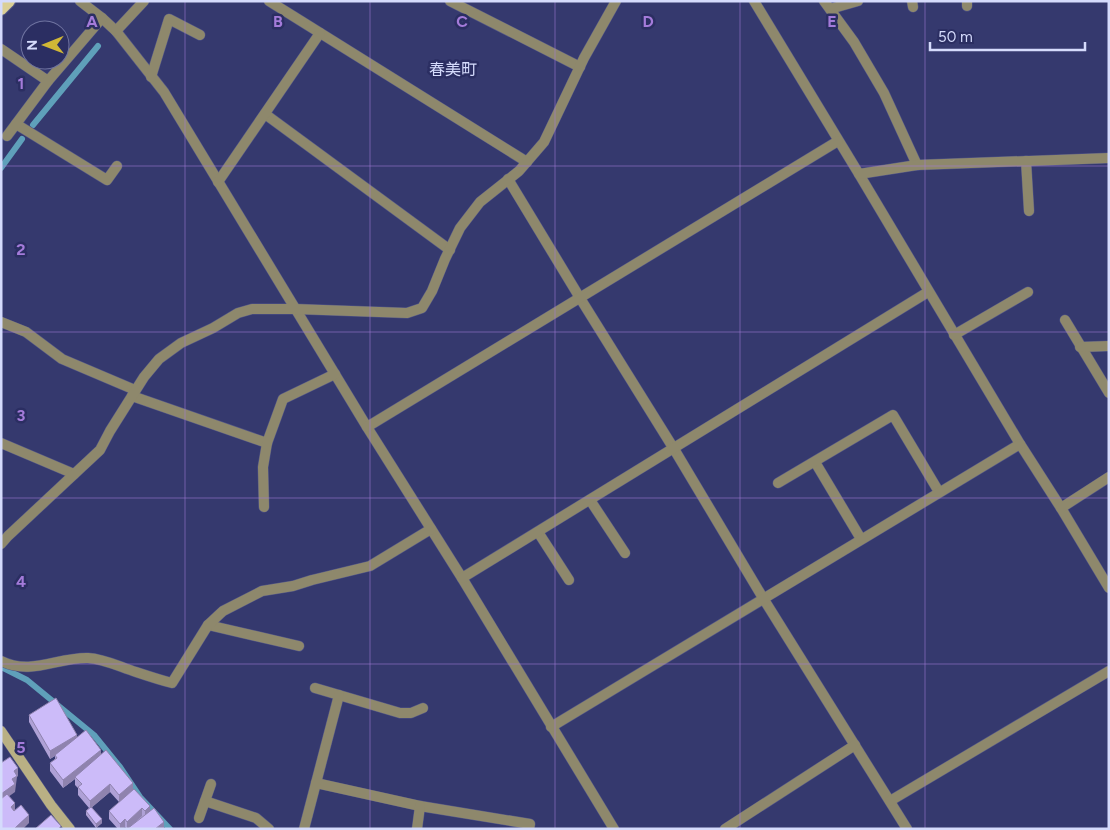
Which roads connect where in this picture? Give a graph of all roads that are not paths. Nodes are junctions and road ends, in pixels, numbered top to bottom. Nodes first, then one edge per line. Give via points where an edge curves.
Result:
1 (9, 1) edge
2 (80, 1) edge
3 (144, 1) edge
4 (269, 1) edge
5 (450, 1) edge
6 (616, 1) edge
7 (754, 1) edge
8 (858, 1) edge
9 (827, 5) edge
10 (1, 10) edge
11 (102, 18) junction
12 (116, 31) junction
13 (320, 33) junction
14 (200, 35) dead end
15 (1, 49) edge
16 (580, 67) junction
17 (152, 77) junction
18 (48, 81) junction
19 (265, 114) junction
20 (16, 124) junction
21 (7, 136) dead end
22 (838, 141) junction
23 (1109, 158) edge
24 (1026, 161) junction
25 (527, 162) junction
26 (117, 166) dead end
27 (917, 166) junction
28 (859, 174) junction
29 (508, 179) junction
30 (218, 182) junction
31 (1028, 211) dead end
32 (450, 250) junction
33 (928, 292) junction
34 (1028, 292) dead end
35 (580, 298) junction
36 (295, 309) junction
37 (1065, 320) dead end
38 (1, 322) edge
39 (954, 335) junction
40 (1080, 346) junction
41 (1109, 346) edge
42 (335, 374) junction
43 (134, 393) junction
44 (1109, 393) edge
45 (367, 427) junction
46 (1, 442) edge
47 (267, 443) junction
48 (1020, 444) junction
49 (674, 449) junction
50 (815, 462) junction
51 (74, 474) junction
52 (1109, 477) edge
53 (778, 483) dead end
54 (940, 492) junction
55 (590, 500) junction
56 (264, 507) dead end
57 (1061, 508) junction
58 (431, 529) junction
59 (538, 532) junction
60 (861, 539) junction
61 (1, 544) edge
62 (625, 553) dead end
63 (462, 578) junction
64 (569, 580) dead end
65 (1109, 588) edge
66 (763, 598) junction
67 (208, 625) junction
68 (299, 646) dead end
69 (1, 661) edge
70 (1109, 671) edge
71 (315, 688) dead end
72 (339, 695) junction
73 (423, 708) dead end
74 (551, 727) junction
75 (1, 731) edge
76 (5, 745) edge
77 (855, 745) junction
78 (211, 784) dead end
79 (316, 784) junction
80 (205, 801) junction
81 (890, 802) junction
82 (420, 806) junction
83 (199, 818) dead end
84 (70, 829) edge
85 (268, 829) edge
86 (304, 829) edge
87 (417, 829) edge
88 (529, 829) edge
89 (614, 829) edge
90 (725, 829) edge
91 (907, 829) edge

1 - 10 main road
2 - 11 street
3 - 12 street
4 - 13 street
5 - 16 street
6 - 16 street
7 - 22 street
8 - 9 street
9 - 27 street via 854,42 884,93
11 - 12 street
11 - 18 street
12 - 17 street
13 - 19 street
13 - 25 street
14 - 17 street via 169,19
15 - 18 street
16 - 25 street via 544,142
17 - 30 street
18 - 20 street
19 - 30 street
19 - 32 street
20 - 21 street
20 - 26 street via 107,180
22 - 28 street
22 - 35 street
23 - 24 street
24 - 27 street
24 - 31 street
25 - 29 street
27 - 28 street
28 - 33 street
29 - 32 street via 480,202 460,228
29 - 35 street
30 - 36 street
32 - 36 street via 422,308 407,313
33 - 39 street
33 - 49 street
34 - 39 street
35 - 45 street
35 - 49 street
36 - 42 street
36 - 43 street via 252,309 238,313 182,343 160,360
37 - 40 street
38 - 43 street via 26,332 62,359
39 - 48 street
40 - 41 street
40 - 44 street
42 - 45 street
42 - 47 street via 283,399
43 - 47 street
43 - 51 street via 100,450
45 - 58 street
46 - 51 street
47 - 56 street via 263,467
48 - 54 street
48 - 57 street
49 - 55 street
49 - 66 street
50 - 53 street
50 - 54 street via 892,415
50 - 60 street
51 - 61 street
52 - 57 street
54 - 60 street
55 - 59 street
55 - 62 street
57 - 65 street
58 - 63 street
58 - 67 street via 370,566 293,586 262,590 223,611
59 - 63 street
59 - 64 street
60 - 66 street
63 - 74 street
66 - 74 street
66 - 77 street
67 - 68 street
67 - 69 street via 172,683 88,658 38,667
70 - 81 street
71 - 72 street
72 - 73 street via 400,713
72 - 79 street
74 - 89 street
75 - 76 main road
76 - 84 main road
77 - 81 street
77 - 90 street
78 - 80 street
79 - 82 street
79 - 86 street
80 - 83 street
80 - 85 street via 256,818
81 - 91 street
82 - 87 street
82 - 88 street via 530,824

